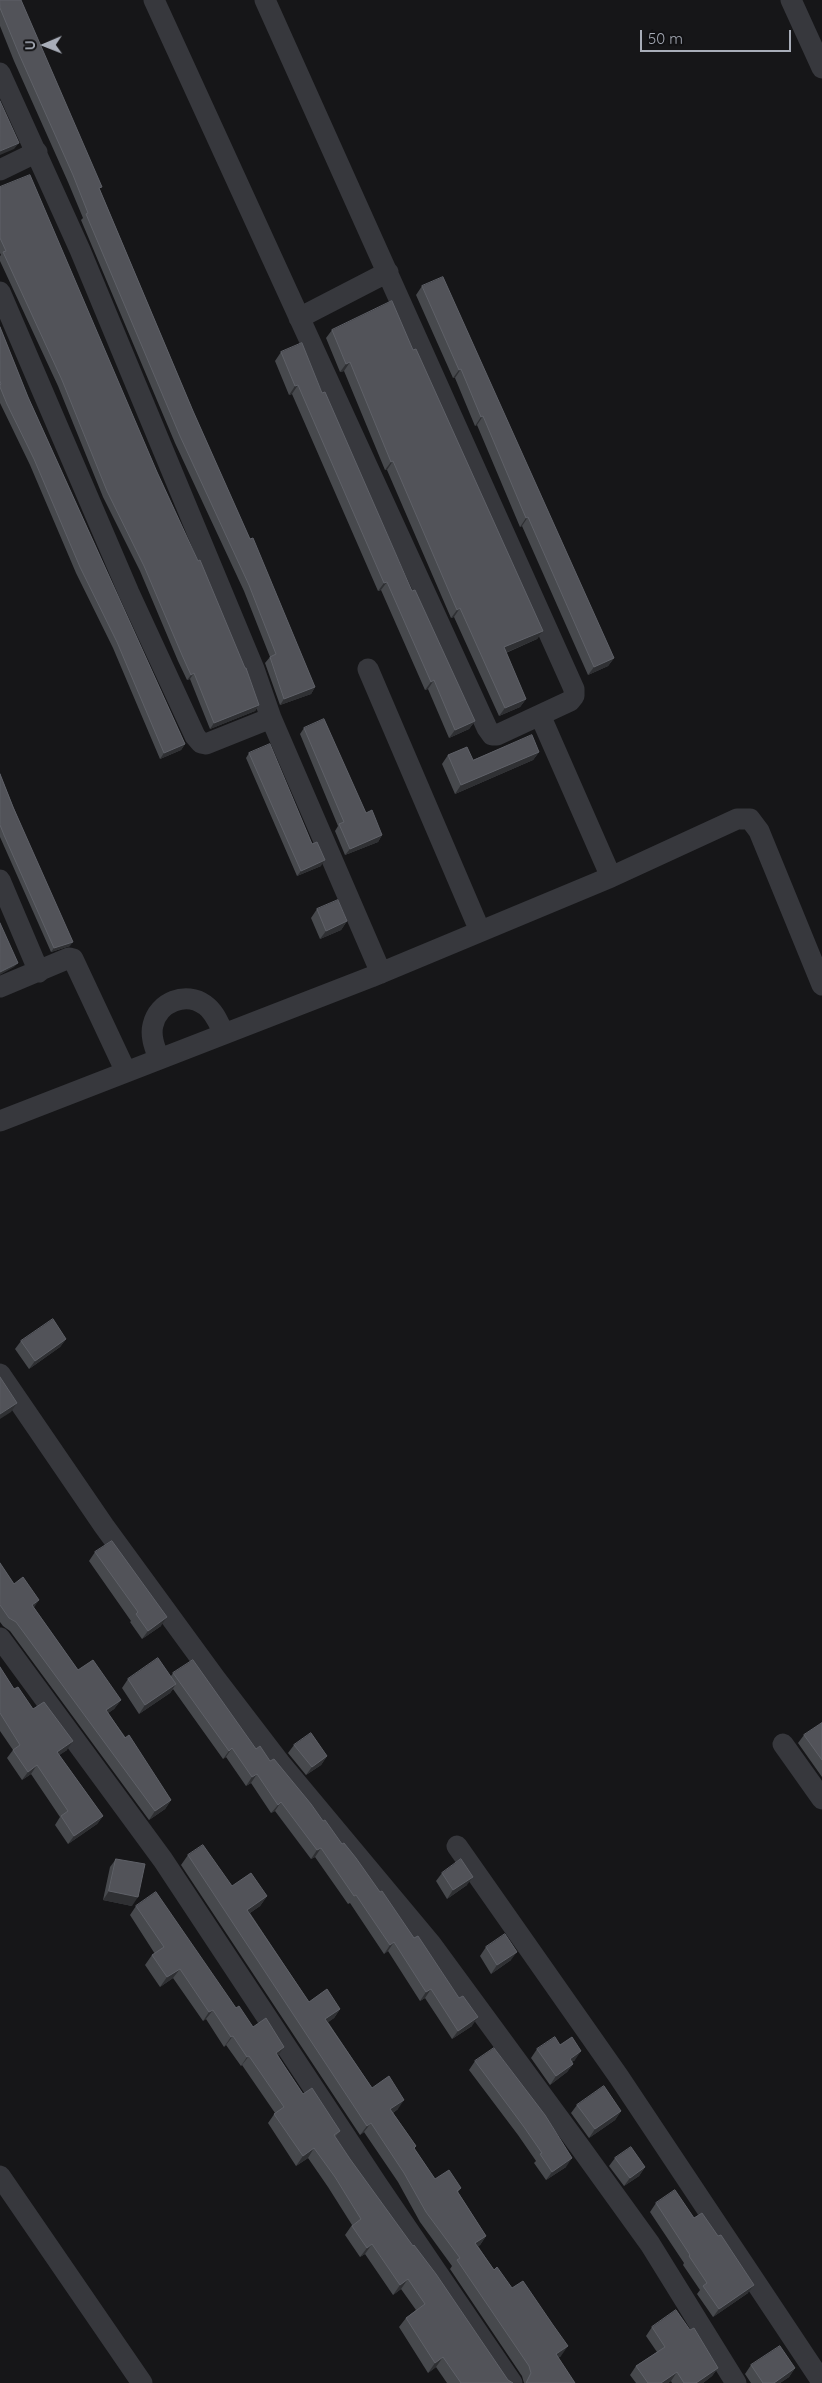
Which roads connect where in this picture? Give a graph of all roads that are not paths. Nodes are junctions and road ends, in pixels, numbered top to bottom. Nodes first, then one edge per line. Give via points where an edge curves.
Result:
1 (154, 0) edge
2 (266, 0) edge
3 (791, 0) edge
4 (822, 68) edge
5 (0, 73) edge
6 (37, 152) junction
7 (0, 170) edge
8 (388, 272) junction
9 (0, 292) edge
10 (299, 318) junction
11 (368, 670) dead end
12 (540, 715) junction
13 (271, 718) junction
14 (610, 877) junction
15 (0, 880) edge
16 (480, 931) junction
17 (39, 972) junction
18 (381, 973) junction
19 (822, 985) edge
20 (0, 987) edge
21 (224, 1034) junction
22 (159, 1059) junction
23 (126, 1072) junction
24 (0, 1121) edge
25 (0, 1374) edge
26 (0, 1638) edge
27 (783, 1744) dead end
28 (822, 1799) edge
29 (457, 1846) dead end
30 (0, 2176) edge
31 (822, 2382) edge
32 (142, 2383) edge
33 (512, 2383) edge
34 (736, 2383) edge

1 - 10 street
2 - 8 street
3 - 4 street
5 - 6 street
6 - 7 street
6 - 13 street via 250,660
8 - 10 street
8 - 12 street via 574,689 570,700
9 - 13 street via 195,736 206,744
10 - 12 street via 487,728 492,735 497,735
11 - 16 street
12 - 14 street
13 - 18 street
14 - 16 street
14 - 19 street via 730,821 750,819 759,832
15 - 17 street
16 - 18 street
17 - 20 street
17 - 23 street via 69,958 74,960
18 - 21 street
21 - 22 street
21 - 22 street via 206,1005 188,998 178,999 161,1008 152,1025
22 - 23 street
23 - 24 street
25 - 34 street via 104,1526 215,1678 280,1763 431,1944 580,2147 650,2244
26 - 33 street via 163,1860
27 - 28 street
29 - 31 street via 619,2076
30 - 32 street

